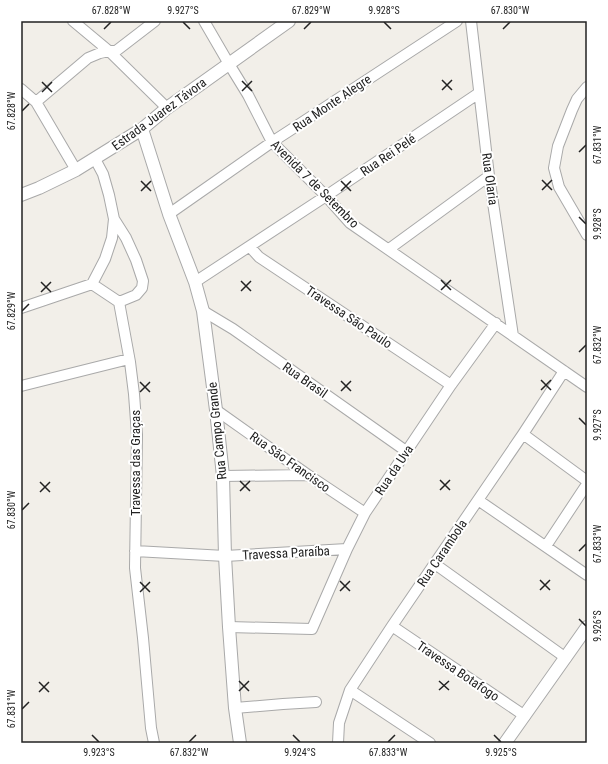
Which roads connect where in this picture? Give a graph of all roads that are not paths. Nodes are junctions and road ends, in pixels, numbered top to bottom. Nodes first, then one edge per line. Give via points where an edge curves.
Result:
1 (73, 21) edge
2 (155, 21) edge
3 (204, 21) edge
4 (289, 21) edge
5 (457, 21) edge
6 (471, 21) edge
7 (109, 51) junction
8 (229, 64) junction
9 (587, 87) edge
10 (21, 89) edge
11 (479, 93) junction
12 (36, 102) junction
13 (167, 108) junction
14 (142, 129) junction
15 (272, 142) junction
16 (95, 159) junction
17 (76, 170) junction
18 (489, 176) junction
19 (21, 195) edge
20 (326, 196) junction
21 (170, 214) junction
22 (114, 219) junction
23 (587, 235) edge
24 (250, 247) junction
25 (389, 250) junction
26 (195, 282) junction
27 (92, 284) junction
28 (119, 302) junction
29 (21, 308) edge
30 (203, 311) junction
31 (496, 323) junction
32 (513, 336) junction
33 (129, 359) junction
34 (564, 371) junction
35 (451, 385) junction
36 (21, 386) edge
37 (587, 387) edge
38 (216, 410) junction
39 (523, 434) junction
40 (406, 451) junction
41 (308, 475) junction
42 (223, 476) junction
43 (587, 481) edge
44 (587, 484) edge
45 (478, 500) junction
46 (365, 513) junction
47 (546, 546) junction
48 (347, 549) junction
49 (135, 551) junction
50 (225, 556) junction
51 (435, 564) junction
52 (587, 575) edge
53 (392, 626) junction
54 (229, 627) junction
55 (587, 627) edge
56 (566, 658) junction
57 (350, 690) junction
58 (316, 702) dead end
59 (235, 708) junction
60 (525, 716) junction
61 (154, 743) edge
62 (240, 743) edge
63 (338, 743) edge
64 (430, 743) edge
65 (505, 743) edge

1 - 7 street
2 - 7 street via 120,49
3 - 8 street, Avenida 7 de Setembro
4 - 8 street, Estrada Juarez Távora
5 - 15 street, Rua Monte Alegre
6 - 11 street, Rua Olaria
7 - 12 street via 88,58
7 - 13 street
8 - 13 street, Estrada Juarez Távora
8 - 15 street, Avenida 7 de Setembro
9 - 23 street via 572,110 558,146 554,168 559,187
10 - 12 street
11 - 18 street, Rua Olaria
11 - 20 street, Rua Rei Pelé
12 - 17 street
13 - 14 street, Estrada Juarez Távora
14 - 16 street, Estrada Juarez Távora
14 - 21 street, Rua Campo Grande
15 - 20 street, Avenida 7 de Setembro
15 - 21 street, Rua Monte Alegre
16 - 17 street, Estrada Juarez Távora
16 - 22 street via 103,174
17 - 19 street, Estrada Juarez Távora
18 - 25 street
18 - 32 street, Rua Olaria
20 - 24 street, Rua Rei Pelé
20 - 25 street, Avenida 7 de Setembro via 350,223
21 - 26 street, Rua Campo Grande
22 - 27 street via 112,238 105,259
22 - 28 street via 126,238 143,281 142,288 136,295
24 - 26 street, Rua Rei Pelé
24 - 35 street, Travessa São Paulo via 259,257
25 - 31 street, Avenida 7 de Setembro
26 - 30 street, Rua Campo Grande
27 - 28 street
27 - 29 street
28 - 33 street, Travessa das Graças
30 - 38 street, Rua Campo Grande
30 - 40 street, Rua Brasil
31 - 32 street, Avenida 7 de Setembro
31 - 35 street, Rua da Uva
32 - 34 street, Avenida 7 de Setembro
33 - 36 street
33 - 49 street, Travessa das Graças via 136,435
34 - 37 street, Avenida 7 de Setembro
34 - 39 street, Rua Carambola
35 - 40 street, Rua da Uva
38 - 41 street, Rua São Francisco
38 - 42 street, Rua Campo Grande
39 - 43 street
39 - 45 street, Rua Carambola
40 - 46 street, Rua da Uva
41 - 42 street
41 - 46 street, Rua São Francisco
42 - 50 street, Rua Campo Grande
44 - 47 street
45 - 47 street
45 - 51 street, Rua Carambola
46 - 48 street, Rua da Uva
47 - 52 street
48 - 50 street, Travessa Paraíba
48 - 54 street, Rua da Uva via 312,628
49 - 50 street, Travessa Paraíba
49 - 61 street, Travessa das Graças
50 - 54 street, Rua Campo Grande
51 - 53 street, Rua Carambola
51 - 56 street
53 - 57 street, Rua Carambola
53 - 60 street, Travessa Botafogo
54 - 59 street, Rua Campo Grande
55 - 56 street
56 - 60 street
57 - 63 street, Rua Carambola via 339,723
57 - 64 street
58 - 59 street
59 - 62 street, Rua Campo Grande
60 - 65 street

